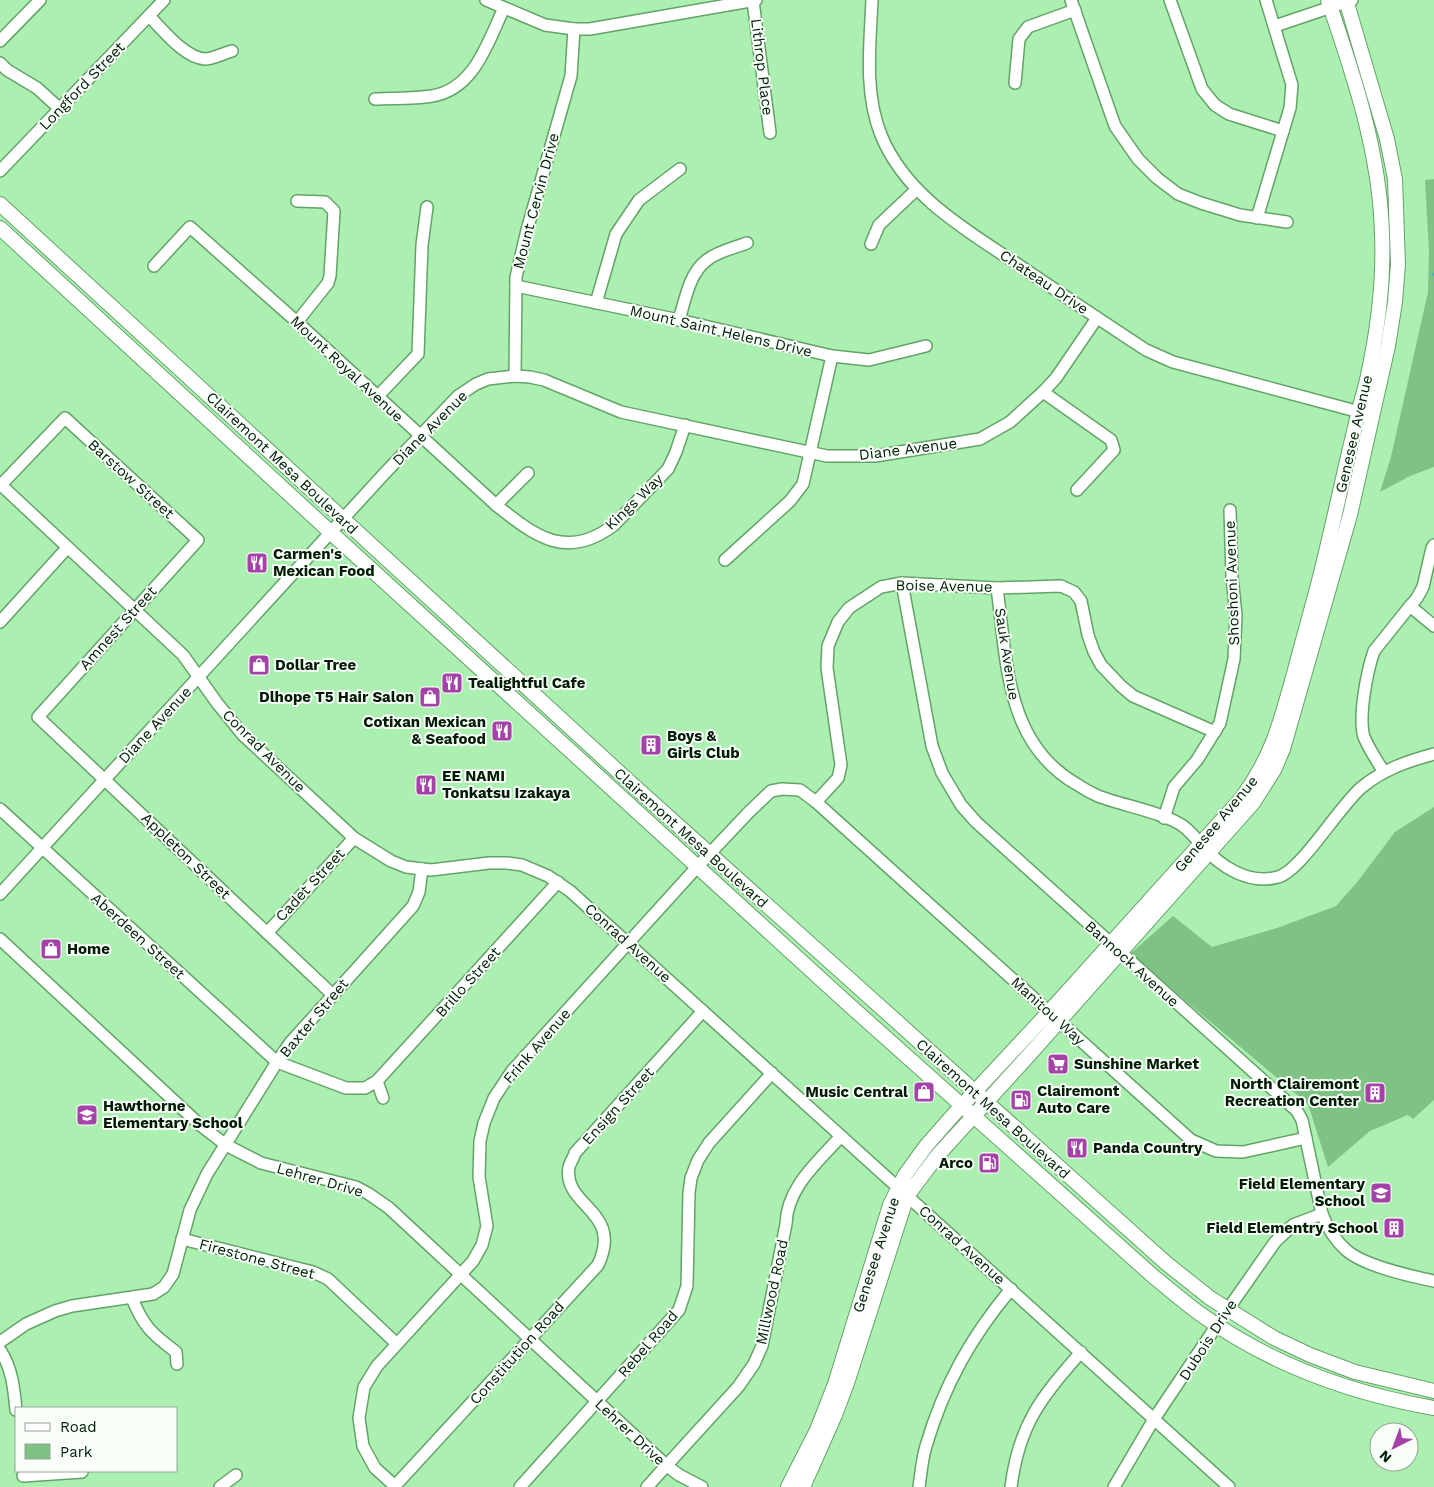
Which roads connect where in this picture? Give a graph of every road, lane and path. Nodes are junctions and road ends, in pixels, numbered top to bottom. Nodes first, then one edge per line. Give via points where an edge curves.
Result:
1 (40, 0) edge
2 (164, 0) edge
3 (486, 0) edge
4 (755, 0) edge
5 (872, 0) edge
6 (1170, 0) edge
7 (1266, 0) edge
8 (1348, 1) edge
9 (1329, 4) edge
10 (1073, 5) edge
11 (504, 8) junction
12 (149, 16) junction
13 (1275, 26) junction
14 (574, 29) junction
15 (0, 41) edge
16 (232, 50) dead end
17 (0, 63) edge
18 (1016, 83) dead end
19 (375, 100) dead end
20 (60, 109) junction
21 (1283, 130) junction
22 (770, 133) dead end
23 (680, 170) dead end
24 (0, 171) edge
25 (916, 190) junction
26 (297, 201) dead end
27 (0, 204) edge
28 (427, 207) dead end
29 (1257, 218) junction
30 (1288, 222) dead end
31 (0, 228) edge
32 (747, 243) dead end
33 (871, 244) dead end
34 (154, 266) dead end
35 (516, 286) junction
36 (596, 303) junction
37 (1098, 318) junction
38 (680, 320) junction
39 (297, 322) junction
40 (926, 346) dead end
41 (832, 356) junction
42 (515, 376) junction
43 (1043, 392) junction
44 (378, 396) junction
45 (1359, 411) junction
46 (1373, 416) junction
47 (684, 426) junction
48 (420, 436) junction
49 (811, 452) junction
50 (528, 473) dead end
51 (0, 485) edge
52 (1077, 490) dead end
53 (496, 505) junction
54 (1230, 510) dead end
55 (343, 519) junction
56 (330, 533) junction
57 (198, 540) joint
58 (554, 541) joint
59 (1434, 545) edge
60 (67, 548) junction
61 (725, 560) dead end
62 (902, 583) junction
63 (996, 588) junction
64 (1410, 606) junction
65 (134, 609) junction
66 (0, 622) edge
67 (1434, 626) edge
68 (199, 677) junction
69 (38, 717) joint
70 (1215, 732) junction
71 (1434, 754) edge
72 (1384, 772) junction
73 (104, 780) junction
74 (816, 802) junction
75 (0, 809) edge
76 (1164, 818) junction
77 (354, 838) junction
78 (42, 848) junction
79 (1205, 849) junction
80 (709, 854) junction
81 (698, 866) junction
82 (422, 869) junction
83 (558, 882) junction
84 (0, 894) edge
85 (267, 933) junction
86 (0, 939) edge
87 (628, 943) junction
88 (1115, 948) junction
89 (333, 995) junction
90 (703, 1011) junction
91 (1054, 1017) junction
92 (277, 1062) junction
93 (772, 1073) junction
94 (377, 1081) junction
95 (980, 1097) junction
96 (383, 1098) dead end
97 (962, 1105) junction
98 (973, 1115) junction
99 (841, 1136) junction
100 (1306, 1138) junction
101 (226, 1145) junction
102 (902, 1192) junction
103 (590, 1208) joint
104 (1322, 1214) junction
105 (182, 1239) junction
106 (460, 1275) junction
107 (1434, 1281) edge
108 (1012, 1289) junction
109 (132, 1298) junction
110 (1227, 1310) junction
111 (1217, 1325) junction
112 (530, 1340) junction
113 (0, 1342) edge
114 (397, 1344) junction
115 (0, 1350) edge
116 (1081, 1352) junction
117 (177, 1364) dead end
118 (1434, 1391) edge
119 (598, 1402) junction
120 (16, 1407) edge
121 (1434, 1408) edge
122 (1154, 1419) junction
123 (667, 1466) junction
124 (82, 1472) dead end
125 (236, 1475) dead end
126 (23, 1478) edge
127 (220, 1487) edge
128 (394, 1487) edge
129 (520, 1487) edge
130 (648, 1487) edge
131 (702, 1487) edge
132 (788, 1487) edge
133 (803, 1487) edge
134 (919, 1487) edge
135 (1011, 1487) edge
136 (1114, 1487) edge
137 (1230, 1487) edge

1 - 15 street
2 - 12 street, Longford Street
3 - 11 street
4 - 14 street via 590,29
4 - 22 street, Lithrop Place
5 - 25 street, Chateau Drive via 869,70 874,113 892,156
6 - 21 street via 1202,89 1215,105 1228,114
7 - 13 street
8 - 9 street
8 - 46 main road, Genesee Avenue via 1387,139 1397,207 1395,302
9 - 13 street
9 - 45 main road, Genesee Avenue via 1367,125 1380,203 1381,297
10 - 18 street via 1028,28 1020,40
10 - 29 street via 1115,126 1138,159 1178,194
11 - 14 street via 545,25
11 - 19 street via 477,66 460,83 433,96
12 - 16 street via 195,57 207,59
12 - 20 street, Longford Street
13 - 21 street via 1292,85 1290,108
14 - 35 street, Mount Cervin Drive via 571,76 527,230
17 - 20 street via 37,88
20 - 24 street, Longford Street
21 - 29 street
23 - 36 street via 639,200 616,234
25 - 33 street via 879,225
25 - 37 street, Chateau Drive via 947,216
26 - 39 street via 326,202 334,211 328,284
27 - 55 main road, Clairemont Mesa Boulevard
28 - 44 street via 422,245 418,354
29 - 30 street
31 - 56 main road, Clairemont Mesa Boulevard
32 - 38 street via 704,261 689,283
34 - 39 street, Mount Royal Avenue via 190,227
35 - 36 street, Mount Saint Helens Drive
35 - 42 street, Mount Cervin Drive
36 - 38 street, Mount Saint Helens Drive
37 - 43 street, Diane Avenue
37 - 45 street, Chateau Drive via 1146,350 1174,362
38 - 41 street, Mount Saint Helens Drive
39 - 44 street, Mount Royal Avenue
40 - 41 street, Mount Saint Helens Drive via 869,360
41 - 49 street
42 - 47 street, Diane Avenue via 544,380 621,412
42 - 48 street, Diane Avenue via 476,384 458,396
43 - 49 street, Diane Avenue via 1010,422 980,439 874,456 827,456
43 - 52 street via 1111,440 1114,450
44 - 48 street, Mount Royal Avenue
45 - 46 street, Chateau Drive
45 - 79 main road, Genesee Avenue via 1341,495 1274,744 1249,790
46 - 79 main road, Genesee Avenue via 1350,515 1283,749 1263,790
47 - 49 street, Diane Avenue
47 - 58 street, Kings Way via 668,469 614,525 586,540
48 - 53 street, Mount Royal Avenue
48 - 55 street, Diane Avenue
49 - 61 street via 803,484 790,502
50 - 53 street
51 - 57 street, Barstow Street via 65,418
51 - 60 street, Conrad Avenue
53 - 58 street, Mount Royal Avenue via 527,530
54 - 70 street, Shoshoni Avenue via 1236,615 1234,659 1220,723
55 - 56 street, Diane Avenue
55 - 80 main road, Clairemont Mesa Boulevard
56 - 68 street, Diane Avenue
56 - 81 main road, Clairemont Mesa Boulevard
57 - 65 street, Amnest Street
59 - 64 street via 1423,587
60 - 65 street, Conrad Avenue
60 - 66 street
62 - 63 street, Boise Avenue
62 - 74 street, Boise Avenue via 881,587 849,608 838,622 828,646 827,668 841,766 838,778
62 - 88 street, Bannock Avenue via 932,746 942,773 961,805 976,822
63 - 70 street, Boise Avenue via 1061,586 1074,592 1081,601 1094,652 1101,665 1121,686 1133,696
63 - 76 street, Sauk Avenue via 1010,683 1022,724 1037,750 1070,781 1096,796
64 - 67 street
64 - 72 street via 1374,651 1362,712 1365,739
65 - 68 street, Conrad Avenue via 183,655
65 - 69 street, Amnest Street
68 - 73 street, Diane Avenue
68 - 77 street, Conrad Avenue via 244,735
69 - 73 street, Appleton Street
70 - 76 street, Shoshoni Avenue via 1174,787
71 - 72 street, Sauk Avenue
72 - 79 street, Sauk Avenue via 1362,787 1296,865 1280,877 1262,880 1244,876
73 - 78 street, Diane Avenue
73 - 85 street, Appleton Street
74 - 80 street, Frink Avenue via 800,790 771,791
74 - 91 street, Manitou Way
75 - 78 street, Aberdeen Street
76 - 79 street, Sauk Avenue via 1182,825
77 - 82 street, Conrad Avenue via 391,861
77 - 85 street, Cadet Street
78 - 84 street, Diane Avenue
78 - 92 street, Aberdeen Street
79 - 88 main road, Genesee Avenue
80 - 81 street, Frink Avenue
80 - 95 main road, Clairemont Mesa Boulevard
81 - 87 street, Frink Avenue
81 - 97 main road, Clairemont Mesa Boulevard
82 - 83 street, Conrad Avenue via 507,863 522,865
82 - 89 street, Baxter Street via 419,892 413,906
83 - 87 street, Conrad Avenue
83 - 94 street, Brillo Street
85 - 89 street, Appleton Street
86 - 101 street, Lehrer Drive via 200,1126
87 - 90 street, Conrad Avenue
87 - 106 street, Frink Avenue via 512,1071 494,1098 480,1141 479,1177 487,1226 482,1245
88 - 91 main road, Genesee Avenue
88 - 100 street, Bannock Avenue via 1296,1111 1302,1120
89 - 92 street, Baxter Street
90 - 93 street, Conrad Avenue
90 - 103 street, Ensign Street via 576,1153 569,1168 570,1182 576,1194
91 - 95 main road, Genesee Avenue
91 - 100 street, Manitou Way via 1191,1140 1216,1151 1243,1152
92 - 94 street via 346,1088 365,1088
92 - 101 street, Baxter Street
93 - 99 street, Conrad Avenue
93 - 119 street, Rebel Road via 709,1143 698,1160 689,1193 687,1286 679,1310
94 - 96 street
95 - 97 main road, Genesee Avenue
95 - 98 main road, Genesee Avenue
95 - 110 main road, Clairemont Mesa Boulevard via 1160,1258
97 - 98 main road, Clairemont Mesa Boulevard
97 - 102 main road, Genesee Avenue via 926,1146
98 - 102 main road, Genesee Avenue
98 - 111 main road, Clairemont Mesa Boulevard via 1154,1277
99 - 102 street, Conrad Avenue
99 - 123 street, Millwood Road via 797,1185 786,1214 762,1346 754,1364
100 - 104 street, Bannock Avenue
101 - 105 street, Baxter Street via 207,1174 190,1210
101 - 106 street, Lehrer Drive via 261,1163 356,1187 369,1194 389,1208
102 - 108 street, Conrad Avenue
102 - 132 main road, Genesee Avenue via 890,1204 836,1384
102 - 133 main road, Genesee Avenue via 847,1383
103 - 112 street, Constitution Road via 600,1220 606,1239 603,1253 598,1264
104 - 107 street, Bannock Avenue via 1328,1228 1345,1249 1360,1259
104 - 110 street, Dubois Drive via 1293,1225 1275,1242
105 - 109 street, Baxter Street via 173,1274 164,1287 153,1294
105 - 114 street, Firestone Street via 313,1272 328,1279
106 - 112 street, Lehrer Drive
106 - 114 street, Frink Avenue
108 - 116 street, Conrad Avenue
108 - 134 street via 988,1317 959,1361 944,1392 925,1447
109 - 113 street, Baxter Street via 55,1311 26,1324
109 - 117 street via 147,1328 176,1352
110 - 111 street, Dubois Drive
110 - 118 main road, Clairemont Mesa Boulevard via 1310,1355 1355,1372
111 - 121 main road, Clairemont Mesa Boulevard via 1303,1372 1350,1389
111 - 122 street, Dubois Drive
112 - 119 street, Lehrer Drive
112 - 128 street, Constitution Road
114 - 128 street, Frink Avenue via 377,1366 364,1388 359,1418 368,1458
115 - 120 street via 7,1360 14,1383
116 - 122 street, Conrad Avenue
116 - 135 street via 1036,1407 1025,1430
119 - 123 street, Lehrer Drive
119 - 129 street, Rebel Road
122 - 136 street, Dubois Drive
122 - 137 street, Conrad Avenue
123 - 130 street, Millwood Road
123 - 131 street, Lehrer Drive
124 - 126 street
125 - 127 street

